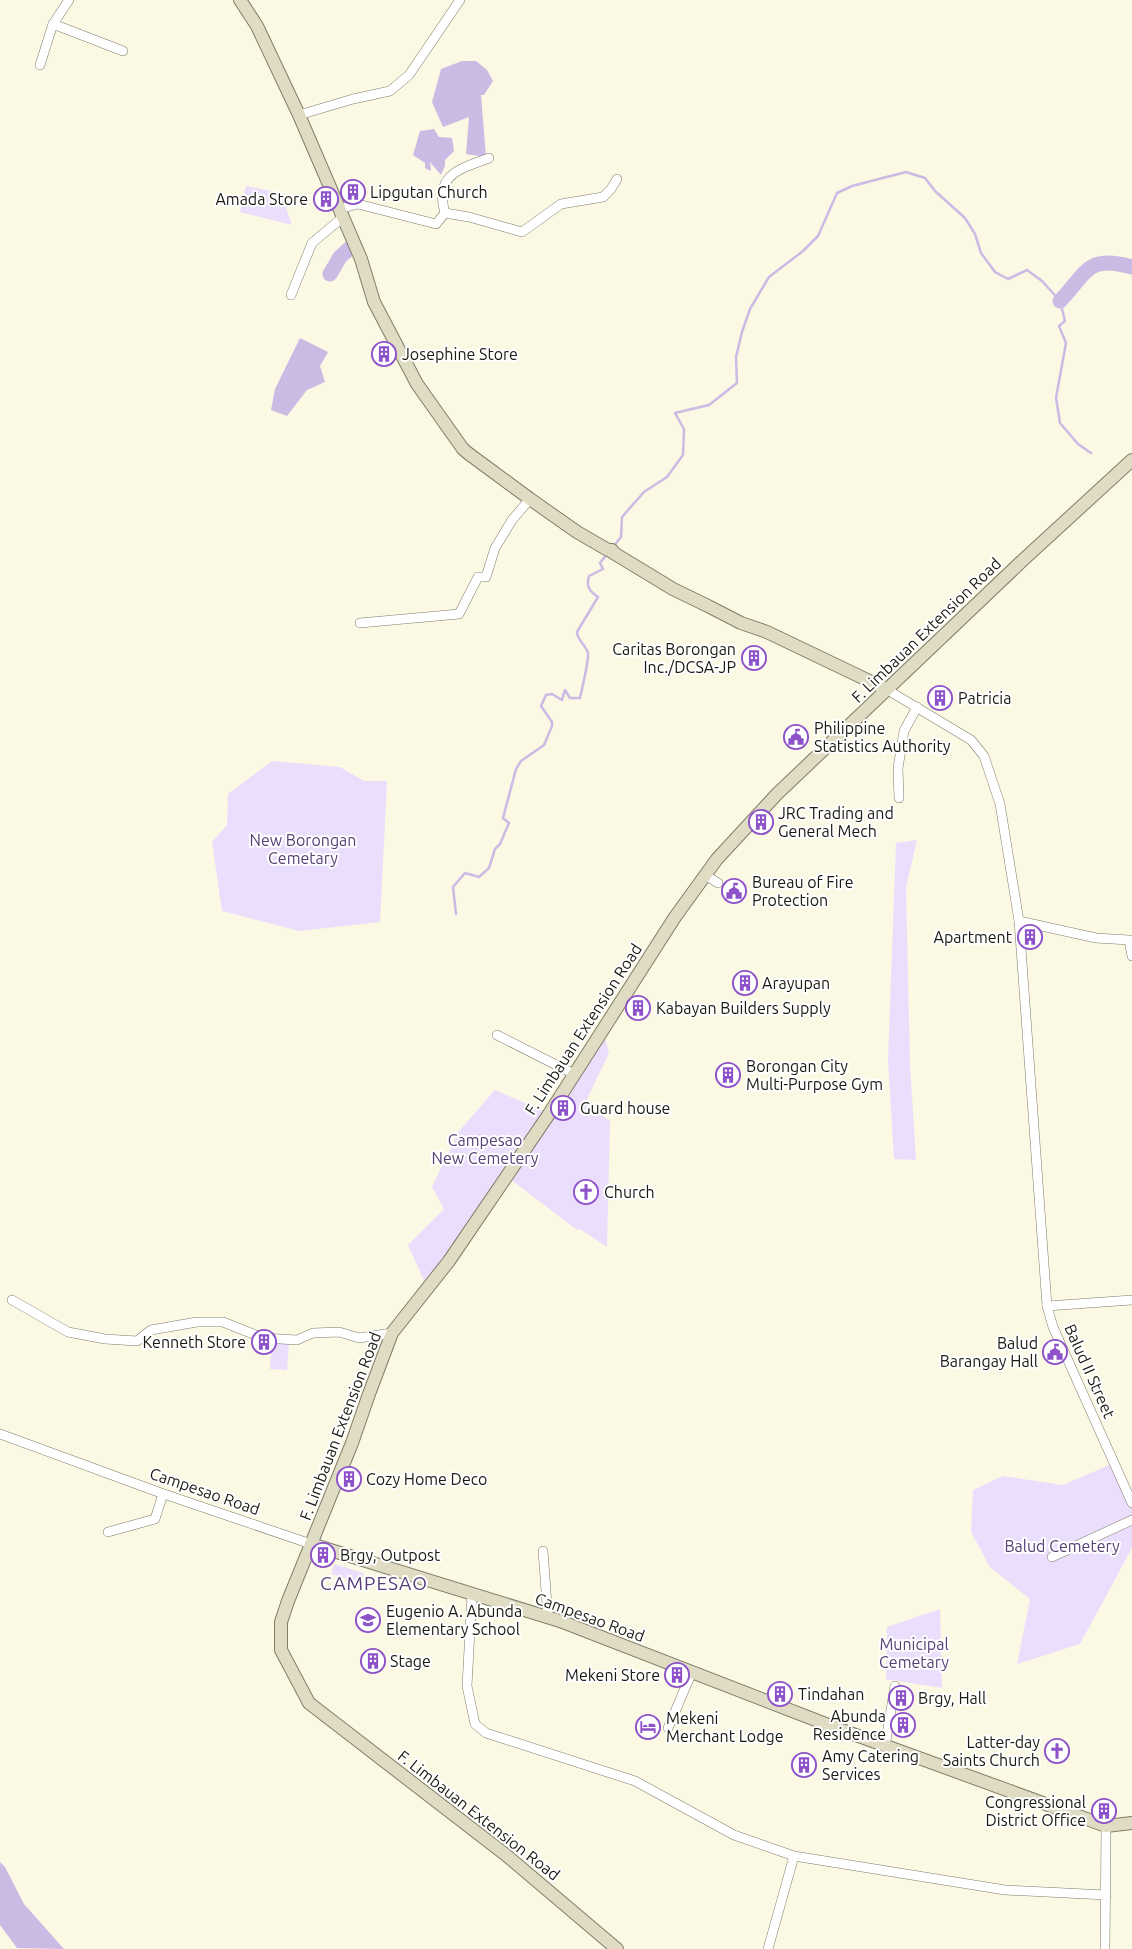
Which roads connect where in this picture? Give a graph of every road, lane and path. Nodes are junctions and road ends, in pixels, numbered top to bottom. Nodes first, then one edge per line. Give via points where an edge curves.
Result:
1 (69, 0) edge
2 (240, 0) edge
3 (460, 0) edge
4 (53, 24) junction
5 (123, 52) dead end
6 (40, 65) dead end
7 (299, 115) junction
8 (489, 158) dead end
9 (617, 179) dead end
10 (445, 213) junction
11 (341, 214) junction
12 (291, 295) dead end
13 (1132, 460) edge
14 (530, 499) junction
15 (360, 622) dead end
16 (886, 689) junction
17 (917, 707) junction
18 (899, 798) dead end
19 (705, 875) junction
20 (718, 882) dead end
21 (1019, 921) junction
22 (1130, 940) edge
23 (1132, 956) edge
24 (497, 1035) dead end
25 (574, 1074) junction
26 (12, 1300) dead end
27 (1132, 1300) edge
28 (1047, 1306) junction
29 (392, 1334) junction
30 (0, 1434) edge
31 (163, 1494) junction
32 (1132, 1503) edge
33 (1132, 1520) edge
34 (108, 1532) dead end
35 (311, 1544) junction
36 (543, 1551) dead end
37 (1052, 1557) dead end
38 (472, 1594) junction
39 (548, 1618) junction
40 (692, 1672) junction
41 (895, 1686) dead end
42 (668, 1728) dead end
43 (885, 1746) junction
44 (1132, 1823) edge
45 (1106, 1826) junction
46 (794, 1856) junction
47 (1106, 1895) junction
48 (617, 1949) edge
49 (768, 1949) edge
50 (1105, 1949) edge

1 - 4 street
2 - 7 street via 257,26
3 - 7 street via 409,75 390,91
4 - 5 street
4 - 6 street
7 - 11 street
8 - 10 street via 453,172 444,186 442,203
9 - 10 street via 603,197 561,204 522,232
10 - 11 street via 436,224 358,204
11 - 12 street via 312,243
11 - 14 street via 361,259 374,302 417,384 463,449
13 - 16 street, F. Limbauan Extension Road
14 - 15 street via 512,520 496,548 486,577 478,577 460,614
14 - 16 street via 577,532 673,589
16 - 17 street, Balud II Street
16 - 19 street, F. Limbauan Extension Road via 736,836
17 - 18 street via 904,731 898,768
17 - 21 street, Balud II Street via 971,740 984,756 1000,804
19 - 20 street
19 - 25 street, F. Limbauan Extension Road
21 - 22 street via 1096,938
21 - 28 street, Balud II Street
22 - 23 street
24 - 25 street
25 - 29 street, F. Limbauan Extension Road via 449,1261
26 - 29 street via 68,1332 105,1339 136,1341 151,1330 197,1322 223,1322 263,1338 297,1340 313,1333 339,1332 359,1338
27 - 28 street
28 - 32 street, Balud II Street via 1053,1327
29 - 35 street, F. Limbauan Extension Road
30 - 31 street, Campesao Road
31 - 34 street via 155,1519
31 - 35 street, Campesao Road
33 - 37 street
35 - 38 street, Campesao Road
35 - 48 street, F. Limbauan Extension Road via 281,1622 281,1650 309,1703 506,1855
36 - 39 street
38 - 39 street, Campesao Road
38 - 46 street via 467,1686 475,1724 486,1733 635,1782 734,1835
39 - 40 street, Campesao Road
40 - 42 street
40 - 43 street, Campesao Road
41 - 43 street
43 - 45 street, Campesao Road
44 - 45 street
45 - 47 street
46 - 47 street via 1004,1890
46 - 49 street
47 - 50 street

